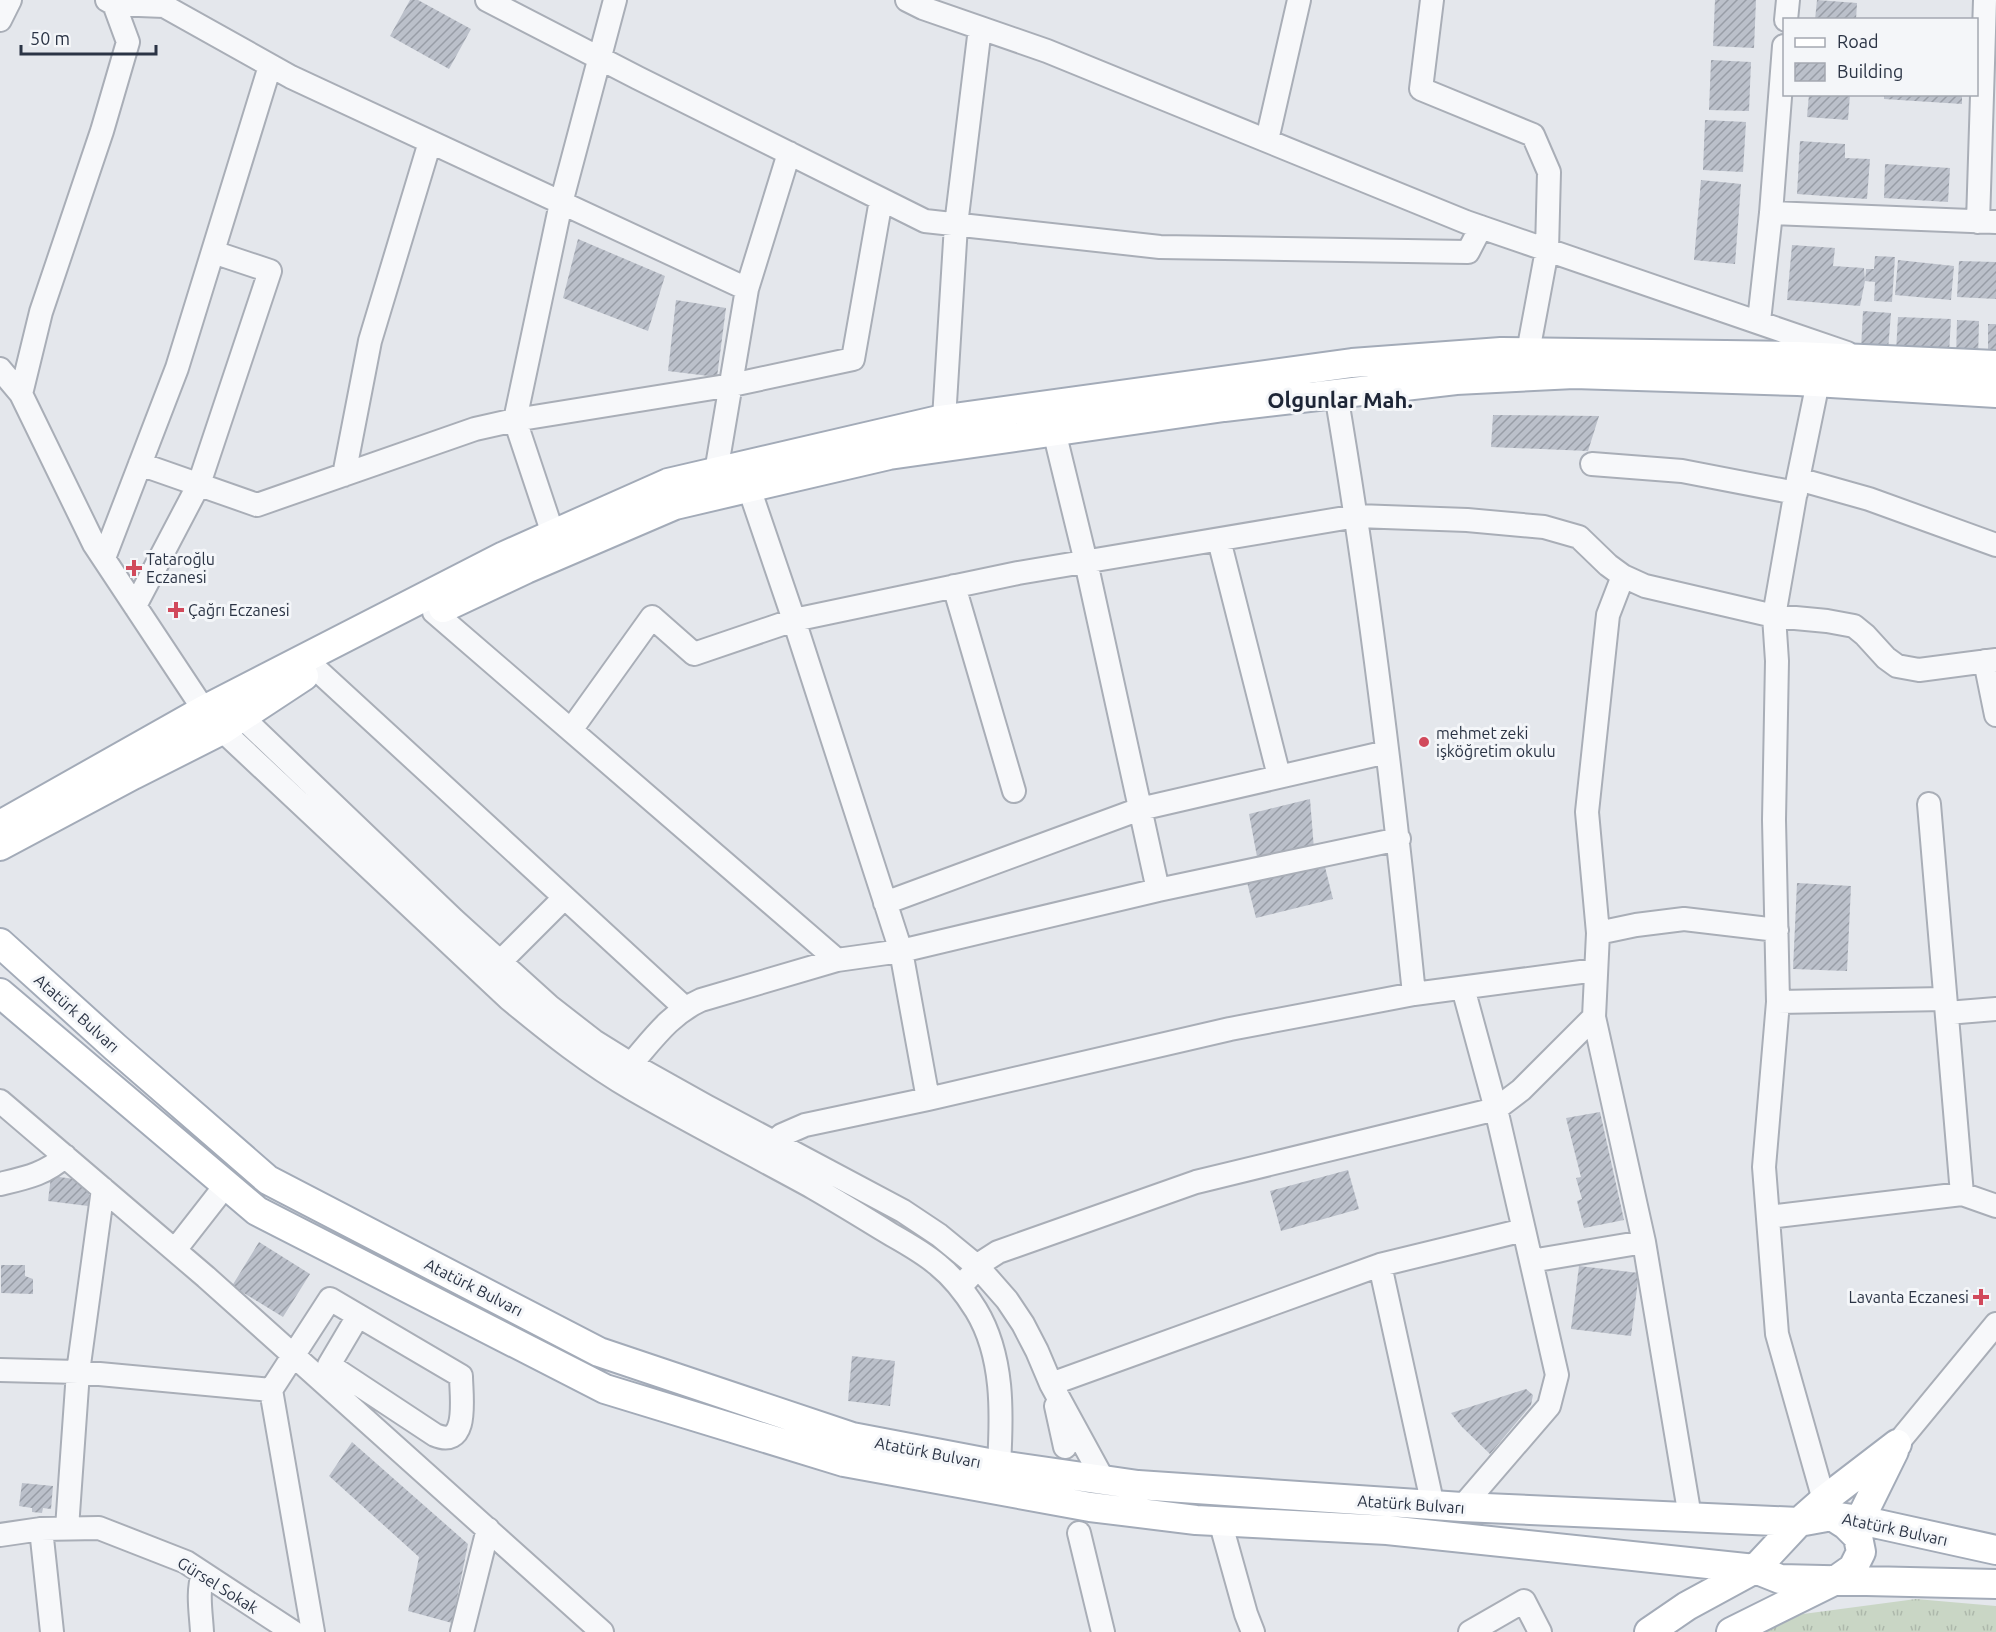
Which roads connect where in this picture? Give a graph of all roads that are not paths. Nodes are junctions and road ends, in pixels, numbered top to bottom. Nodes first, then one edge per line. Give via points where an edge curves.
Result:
1 (10, 0) edge
2 (487, 0) edge
3 (615, 0) edge
4 (907, 0) edge
5 (1299, 0) edge
6 (1432, 0) edge
7 (1788, 0) edge
8 (1985, 0) edge
9 (111, 2) edge
10 (1786, 18) edge
11 (0, 20) edge
12 (980, 28) junction
13 (599, 58) junction
14 (270, 66) junction
15 (1783, 72) edge
16 (1267, 140) junction
17 (430, 142) junction
18 (789, 153) junction
19 (881, 200) junction
20 (561, 203) junction
21 (1772, 213) junction
22 (1987, 222) edge
23 (957, 225) junction
24 (1481, 227) junction
25 (1546, 250) junction
26 (213, 252) junction
27 (747, 289) junction
28 (1759, 321) junction
29 (1528, 352) junction
30 (1865, 359) junction
31 (1996, 365) edge
32 (0, 369) edge
33 (1818, 382) junction
34 (732, 385) junction
35 (1996, 393) edge
36 (21, 394) junction
37 (1336, 394) junction
38 (944, 419) junction
39 (515, 420) junction
40 (1054, 431) junction
41 (140, 464) junction
42 (1592, 464) dead end
43 (716, 472) junction
44 (344, 475) junction
45 (199, 484) junction
46 (1797, 486) junction
47 (749, 488) junction
48 (1357, 516) junction
49 (553, 534) junction
50 (1219, 540) junction
51 (1996, 545) edge
52 (104, 558) junction
53 (1086, 562) junction
54 (1623, 576) junction
55 (954, 586) junction
56 (135, 606) junction
57 (434, 612) junction
58 (1774, 616) junction
59 (794, 620) junction
60 (1991, 660) edge
61 (315, 668) junction
62 (1996, 716) edge
63 (223, 719) junction
64 (571, 730) junction
65 (1387, 752) junction
66 (1279, 776) junction
67 (1014, 791) dead end
68 (0, 803) edge
69 (1929, 804) dead end
70 (39, 805) junction
71 (1140, 809) junction
72 (1399, 839) junction
73 (3, 843) edge
74 (1158, 890) junction
75 (564, 898) junction
76 (885, 903) junction
77 (0, 920) edge
78 (1777, 930) junction
79 (1598, 933) junction
80 (8, 950) edge
81 (901, 951) junction
82 (837, 960) junction
83 (500, 962) junction
84 (1596, 970) junction
85 (1463, 988) junction
86 (0, 993) edge
87 (1414, 994) junction
88 (1778, 1002) junction
89 (1946, 1006) junction
90 (685, 1008) junction
91 (1996, 1009) edge
92 (1594, 1017) junction
93 (631, 1064) junction
94 (928, 1099) junction
95 (0, 1101) edge
96 (1496, 1110) junction
97 (765, 1149) junction
98 (65, 1156) junction
99 (0, 1184) edge
100 (225, 1186) junction
101 (103, 1189) junction
102 (1962, 1194) junction
103 (1996, 1206) edge
104 (1768, 1217) junction
105 (1524, 1230) junction
106 (1644, 1242) junction
107 (175, 1250) junction
108 (1531, 1261) junction
109 (1380, 1265) junction
110 (978, 1267) junction
111 (960, 1287) junction
112 (358, 1316) junction
113 (1996, 1324) edge
114 (293, 1355) junction
115 (0, 1370) edge
116 (78, 1372) junction
117 (1051, 1384) junction
118 (271, 1390) junction
119 (1897, 1444) junction
120 (1065, 1447) dead end
121 (999, 1465) junction
122 (1104, 1481) junction
123 (1433, 1506) junction
124 (1462, 1507) junction
125 (1690, 1517) junction
126 (1843, 1518) junction
127 (1221, 1521) junction
128 (1799, 1522) junction
129 (41, 1528) junction
130 (67, 1528) junction
131 (488, 1529) junction
132 (1079, 1533) dead end
133 (0, 1535) edge
134 (1996, 1550) edge
135 (1755, 1569) junction
136 (203, 1574) junction
137 (1836, 1580) junction
138 (1996, 1584) edge
139 (52, 1632) edge
140 (202, 1632) edge
141 (293, 1632) edge
142 (313, 1632) edge
143 (462, 1632) edge
144 (602, 1632) edge
145 (1103, 1632) edge
146 (1253, 1632) edge
147 (1470, 1632) edge
148 (1540, 1632) edge
149 (1649, 1632) edge
150 (1731, 1632) edge

1 - 11 street
2 - 13 street
3 - 13 street
4 - 12 street
5 - 16 street
6 - 25 street via 1421,89 1533,135 1549,172
7 - 10 street
8 - 22 street
9 - 14 street via 164,6
9 - 36 street via 128,42 41,312
12 - 16 street
12 - 23 street
13 - 18 street
13 - 20 street
14 - 17 street
14 - 26 street
15 - 21 street
16 - 24 street
17 - 20 street
17 - 44 street via 370,341
18 - 19 street
18 - 27 street
19 - 23 street via 925,221
19 - 34 street via 853,359
20 - 27 street
20 - 39 street
21 - 22 street
21 - 28 street
23 - 24 street via 1160,247 1468,252
23 - 38 street
24 - 25 street
25 - 28 street
25 - 29 street
26 - 41 street via 177,368
26 - 45 street via 270,271
27 - 34 street
28 - 30 street
29 - 30 main road
29 - 38 main road via 1352,363
30 - 31 main road
32 - 36 street
33 - 35 main road
33 - 37 main road via 1574,374 1456,380
33 - 46 street
34 - 39 street
34 - 43 street
36 - 52 street
37 - 40 main road
37 - 48 street
38 - 43 main road
39 - 44 street via 475,429
39 - 49 street
40 - 47 main road via 889,455
40 - 53 street
41 - 45 street
41 - 52 street
42 - 46 street
43 - 49 main road via 668,483
44 - 45 street via 257,505
45 - 56 street
46 - 51 street via 1869,499
46 - 58 street
47 - 57 main road via 675,505
47 - 59 street
48 - 50 street
48 - 54 street via 1545,527 1579,537
48 - 65 street
49 - 63 main road via 504,556
50 - 53 street
50 - 66 street
52 - 56 street
53 - 55 street
53 - 71 street
54 - 58 street via 1645,586
54 - 79 street via 1608,615 1587,812
55 - 59 street
55 - 67 street
56 - 63 street
57 - 61 main road
57 - 64 street
58 - 60 street via 1854,626 1897,666 1919,670
58 - 78 street
59 - 64 street via 694,654 652,617
59 - 76 street
60 - 62 street
61 - 63 main road
61 - 75 street
63 - 70 main road
63 - 73 main road via 133,775
63 - 83 street
63 - 97 street via 509,999 553,1036 634,1089
64 - 82 street
65 - 66 street
65 - 72 street
66 - 71 street
68 - 70 main road via 22,801
69 - 89 street
70 - 73 main road
71 - 74 street
71 - 76 street
72 - 74 street
72 - 87 street
74 - 81 street
75 - 83 street
75 - 90 street
76 - 81 street
77 - 80 main road via 13,940
78 - 79 street via 1684,919
78 - 88 street
79 - 84 street
80 - 121 main road, Atatürk Bulvarı via 268,1180 599,1352 852,1437
81 - 82 street
81 - 94 street
82 - 90 street
83 - 93 street via 549,1006
84 - 85 street
84 - 92 street
85 - 87 street
85 - 96 street
86 - 100 main road, Atatürk Bulvarı
87 - 94 street via 1230,1029
88 - 89 street
88 - 104 street via 1764,1167
89 - 91 street
89 - 102 street
90 - 93 street
92 - 96 street
92 - 106 street
93 - 97 street
94 - 97 street via 805,1125 792,1129
95 - 98 street
96 - 105 street
96 - 110 street via 1196,1182 998,1252
97 - 110 street via 903,1211
97 - 111 street via 938,1265
98 - 99 street via 45,1172
98 - 101 street
100 - 107 street
100 - 127 main road, Atatürk Bulvarı via 257,1211 605,1389 844,1462 1090,1507
101 - 107 street
101 - 116 street
102 - 103 street
102 - 104 street
104 - 126 street via 1777,1334
105 - 108 street
105 - 109 street
106 - 108 street
106 - 125 street
107 - 114 street
108 - 124 street via 1557,1375 1549,1406
109 - 117 street
109 - 123 street
110 - 111 street
110 - 117 street via 1023,1324
111 - 121 street via 985,1329 996,1364 1001,1426
112 - 112 street via 461,1376 461,1426 455,1434 445,1438 435,1435 329,1365
112 - 114 street via 330,1299
113 - 119 street
114 - 118 street
114 - 131 street
115 - 116 street
116 - 118 street
116 - 130 street
117 - 120 street
117 - 122 street
118 - 142 street
119 - 126 main road
119 - 126 main road
121 - 122 main road, Atatürk Bulvarı
122 - 123 main road, Atatürk Bulvarı
123 - 124 main road, Atatürk Bulvarı
124 - 125 main road, Atatürk Bulvarı
125 - 128 main road, Atatürk Bulvarı
126 - 128 main road, Atatürk Bulvarı
126 - 134 main road, Atatürk Bulvarı
126 - 137 main road via 1861,1552 1853,1568
127 - 135 main road, Atatürk Bulvarı via 1388,1530
127 - 146 street
128 - 135 main road
129 - 130 street, Gürsel Sokak
129 - 133 street, Gürsel Sokak
129 - 139 street
130 - 136 street, Gürsel Sokak via 99,1528 186,1562
131 - 143 street
131 - 144 street
132 - 145 street
135 - 137 main road, Atatürk Bulvarı via 1780,1578
135 - 149 main road
136 - 140 street via 199,1596
136 - 141 street, Gürsel Sokak
137 - 138 main road, Atatürk Bulvarı
137 - 150 main road
147 - 148 street via 1524,1601

